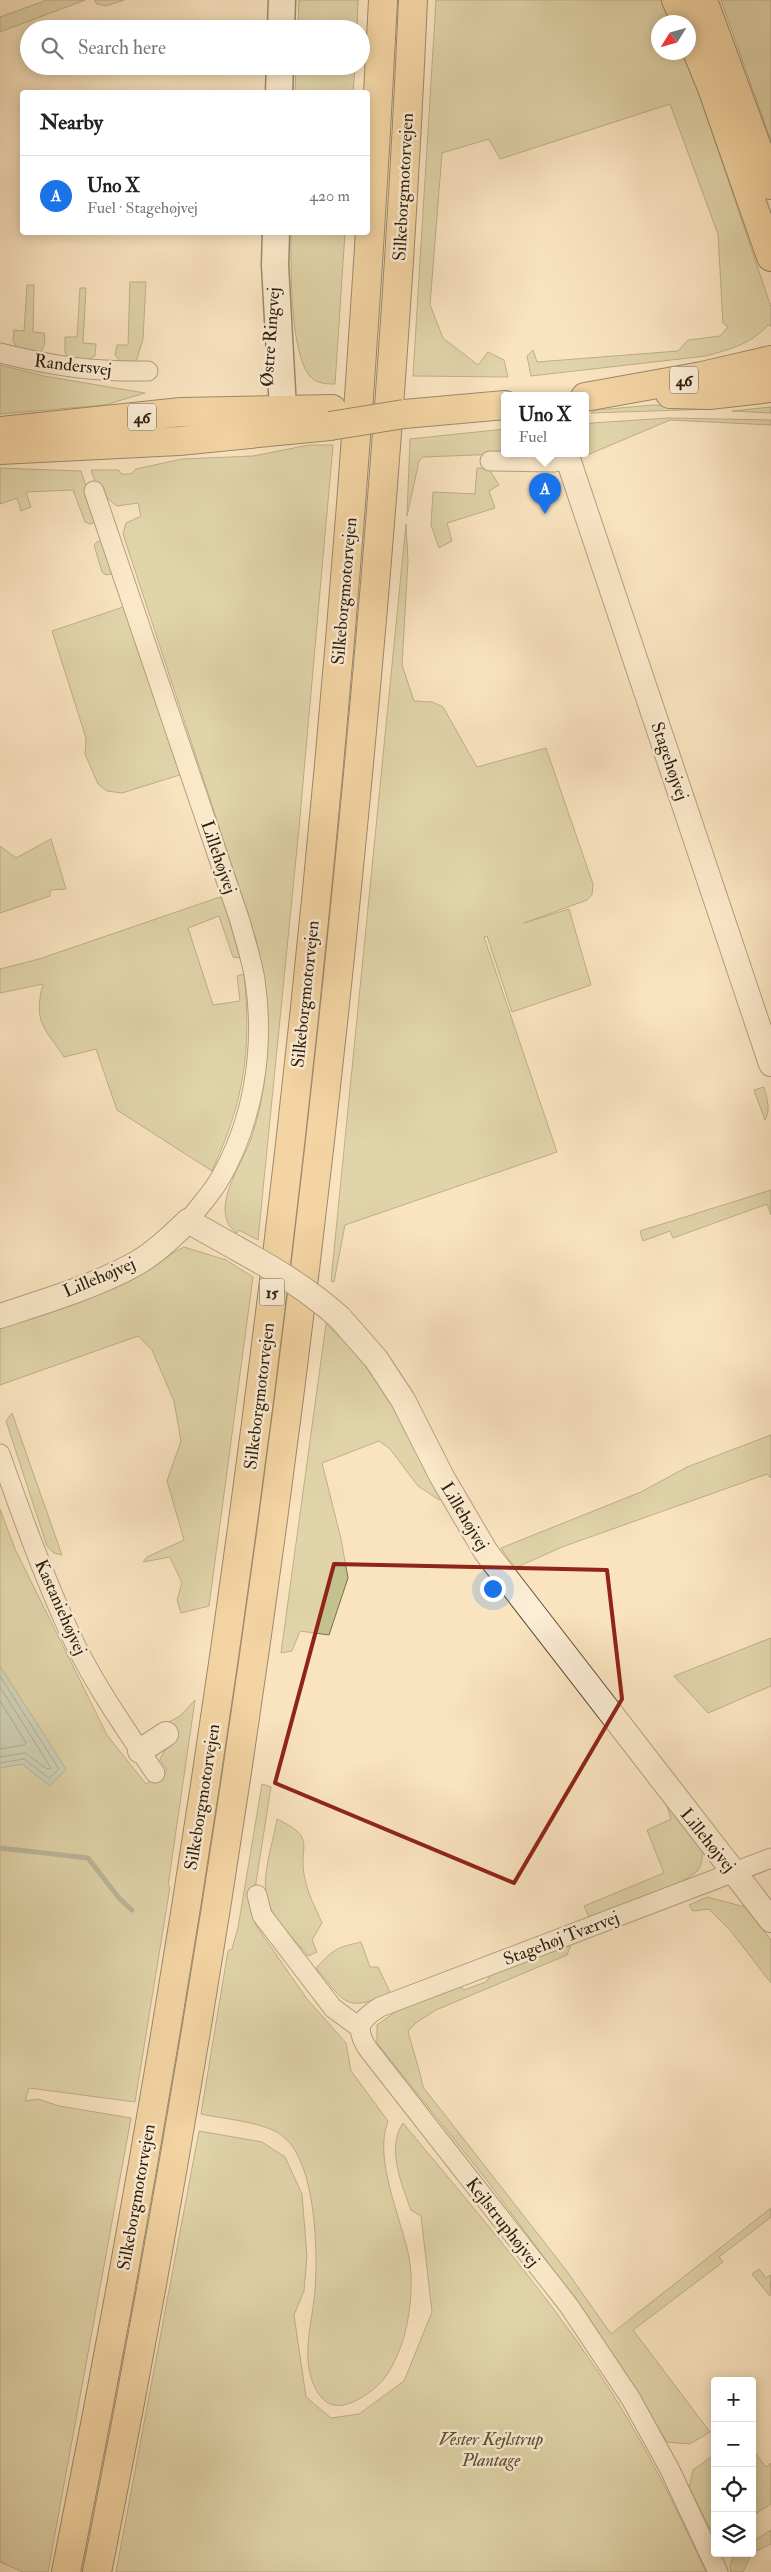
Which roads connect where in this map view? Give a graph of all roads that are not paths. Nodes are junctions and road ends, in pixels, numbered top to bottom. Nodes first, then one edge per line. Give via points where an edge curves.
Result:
1 (282, 0) edge
2 (383, 0) edge
3 (413, 0) edge
4 (676, 0) edge
5 (703, 0) edge
6 (683, 15) edge
7 (281, 20) edge
8 (696, 49) edge
9 (280, 75) edge
10 (712, 88) junction
11 (279, 90) edge
12 (771, 185) edge
13 (771, 225) edge
14 (276, 235) edge
15 (771, 257) edge
16 (0, 353) edge
17 (771, 360) edge
18 (148, 370) dead end
19 (771, 388) edge
20 (597, 396) edge
21 (501, 405) edge
22 (273, 418) junction
23 (0, 431) edge
24 (0, 448) edge
25 (565, 457) edge
26 (567, 457) edge
27 (490, 461) dead end
28 (94, 491) dead end
29 (771, 1064) edge
30 (188, 1221) junction
31 (0, 1316) edge
32 (0, 1454) edge
33 (166, 1734) dead end
34 (140, 1751) junction
35 (155, 1773) dead end
36 (771, 1858) edge
37 (733, 1872) junction
38 (257, 1895) dead end
39 (771, 1920) edge
40 (360, 2028) junction
41 (66, 2572) edge
42 (97, 2572) edge
43 (718, 2572) edge

1 - 7 main road
2 - 41 main road, Silkeborgmotorvejen / 15 via 368,273 343,609 309,966 267,1331 216,1706 154,2094
3 - 42 main road, Silkeborgmotorvejen / 15 via 401,228 362,739 325,1106 299,1318 249,1689 184,2102
4 - 6 main road
5 - 12 main road
8 - 10 main road
9 - 11 main road
10 - 13 main road
10 - 15 main road
14 - 22 main road, Østre Ringvej
16 - 18 street, Randersvej via 46,364 95,370
17 - 20 main road, 46
19 - 20 main road, 46 via 709,394
21 - 22 main road, 46, bridge via 407,414
22 - 23 main road, 46 via 181,412
22 - 24 main road, 46 via 179,441
25 - 27 street, Stagehøjvej via 554,462
26 - 29 street, Stagehøjvej
28 - 30 street, Lillehøjvej via 240,921 255,980 258,1043 253,1092 240,1139 218,1182
30 - 31 street, Lillehøjvej via 138,1262 101,1280
30 - 37 street, Lillehøjvej, bridge via 283,1274 315,1296 340,1318 376,1359 403,1400 442,1477 486,1552
32 - 34 street, Kastaniehøjvej via 68,1630 109,1704
33 - 34 street
34 - 35 street, Kastaniehøjvej
36 - 37 street, Stagehøj Tværvej
37 - 39 street, Lillehøjvej
37 - 40 street, Stagehøj Tværvej via 380,2008 366,2015
38 - 40 street via 262,1915 333,2008
40 - 43 street, Kejlstruphøjvej via 368,2049 570,2306 631,2399 669,2468

